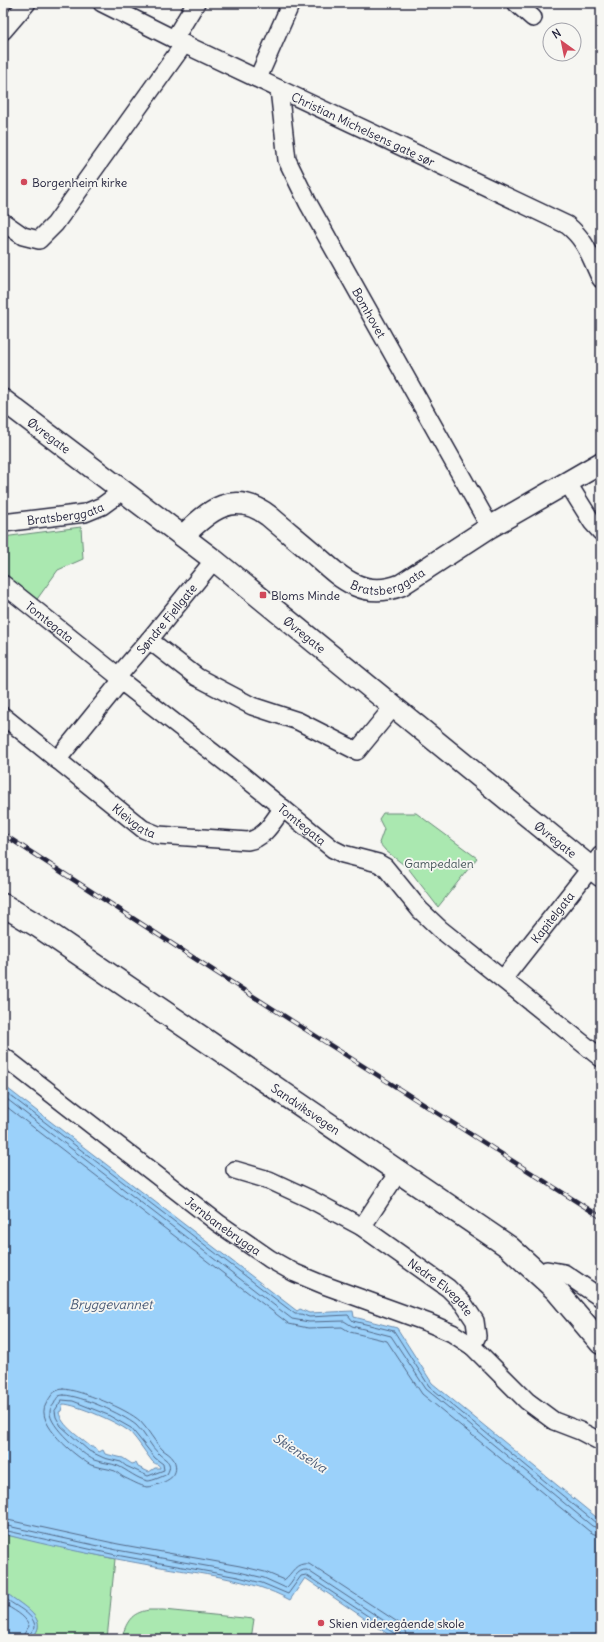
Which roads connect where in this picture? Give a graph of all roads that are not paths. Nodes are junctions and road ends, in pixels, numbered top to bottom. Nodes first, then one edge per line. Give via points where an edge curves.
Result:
1 (27, 3) edge
2 (102, 3) edge
3 (196, 3) edge
4 (291, 3) edge
5 (516, 3) edge
6 (533, 18) dead end
7 (3, 31) edge
8 (179, 41) junction
9 (258, 78) junction
10 (279, 89) junction
11 (3, 222) edge
12 (600, 276) edge
13 (3, 400) edge
14 (601, 463) edge
15 (567, 482) junction
16 (121, 489) junction
17 (3, 523) edge
18 (490, 527) junction
19 (601, 532) edge
20 (182, 536) junction
21 (214, 560) junction
22 (3, 584) edge
23 (149, 640) junction
24 (119, 679) junction
25 (394, 706) junction
26 (3, 716) edge
27 (57, 760) junction
28 (283, 808) junction
29 (598, 866) edge
30 (3, 905) edge
31 (503, 979) junction
32 (3, 1056) edge
33 (601, 1058) edge
34 (235, 1170) dead end
35 (399, 1171) junction
36 (362, 1227) junction
37 (541, 1275) junction
38 (601, 1298) edge
39 (596, 1338) edge
40 (472, 1346) junction
41 (601, 1442) edge

1 - 7 street
2 - 8 street, Christian Michelsens gate sør
3 - 8 street
4 - 9 street
5 - 6 street
8 - 9 street, Christian Michelsens gate sør
8 - 11 street via 55,224 39,240 23,236
9 - 10 street, Christian Michelsens gate sør
10 - 12 street, Christian Michelsens gate sør via 567,225 585,244
10 - 18 street, Bomhovet via 287,160 304,197
13 - 16 street, Øvregate
14 - 15 street, Bratsberggata
15 - 18 street, Bratsberggata
15 - 19 street
16 - 17 street, Bratsberggata via 102,506 85,513
16 - 20 street, Øvregate
18 - 20 street, Bratsberggata via 401,585 376,591 347,582 255,506 230,504 220,507 200,518
20 - 21 street, Øvregate
21 - 23 street, Søndre Fjellgate
21 - 25 street, Øvregate
22 - 24 street, Tomtegata
23 - 24 street, Søndre Fjellgate
23 - 25 street via 196,677 252,706 298,721 357,751
24 - 27 street, Søndre Fjellgate
24 - 28 street, Tomtegata
25 - 29 street, Øvregate
26 - 27 street, Kleivgata
27 - 28 street, Kleivgata via 143,829 158,835 248,841 262,835
28 - 31 street, Tomtegata via 333,849 385,867 428,918
29 - 31 street, Kapitelgata
30 - 35 main road, Sandviksvegen via 38,926
31 - 33 street, Tomtegata
32 - 40 street, Jernbanebrygga via 211,1218 270,1260 324,1285 429,1323 452,1333
34 - 36 street, Nedre Elvegate via 269,1180
35 - 36 street
35 - 37 main road, Sandviksvegen via 509,1247
36 - 40 street, Nedre Elvegate via 443,1284 463,1303 475,1321 477,1336
37 - 38 street via 547,1270 564,1274
37 - 39 main road, Sandviksvegen
40 - 41 street via 527,1401 554,1421

